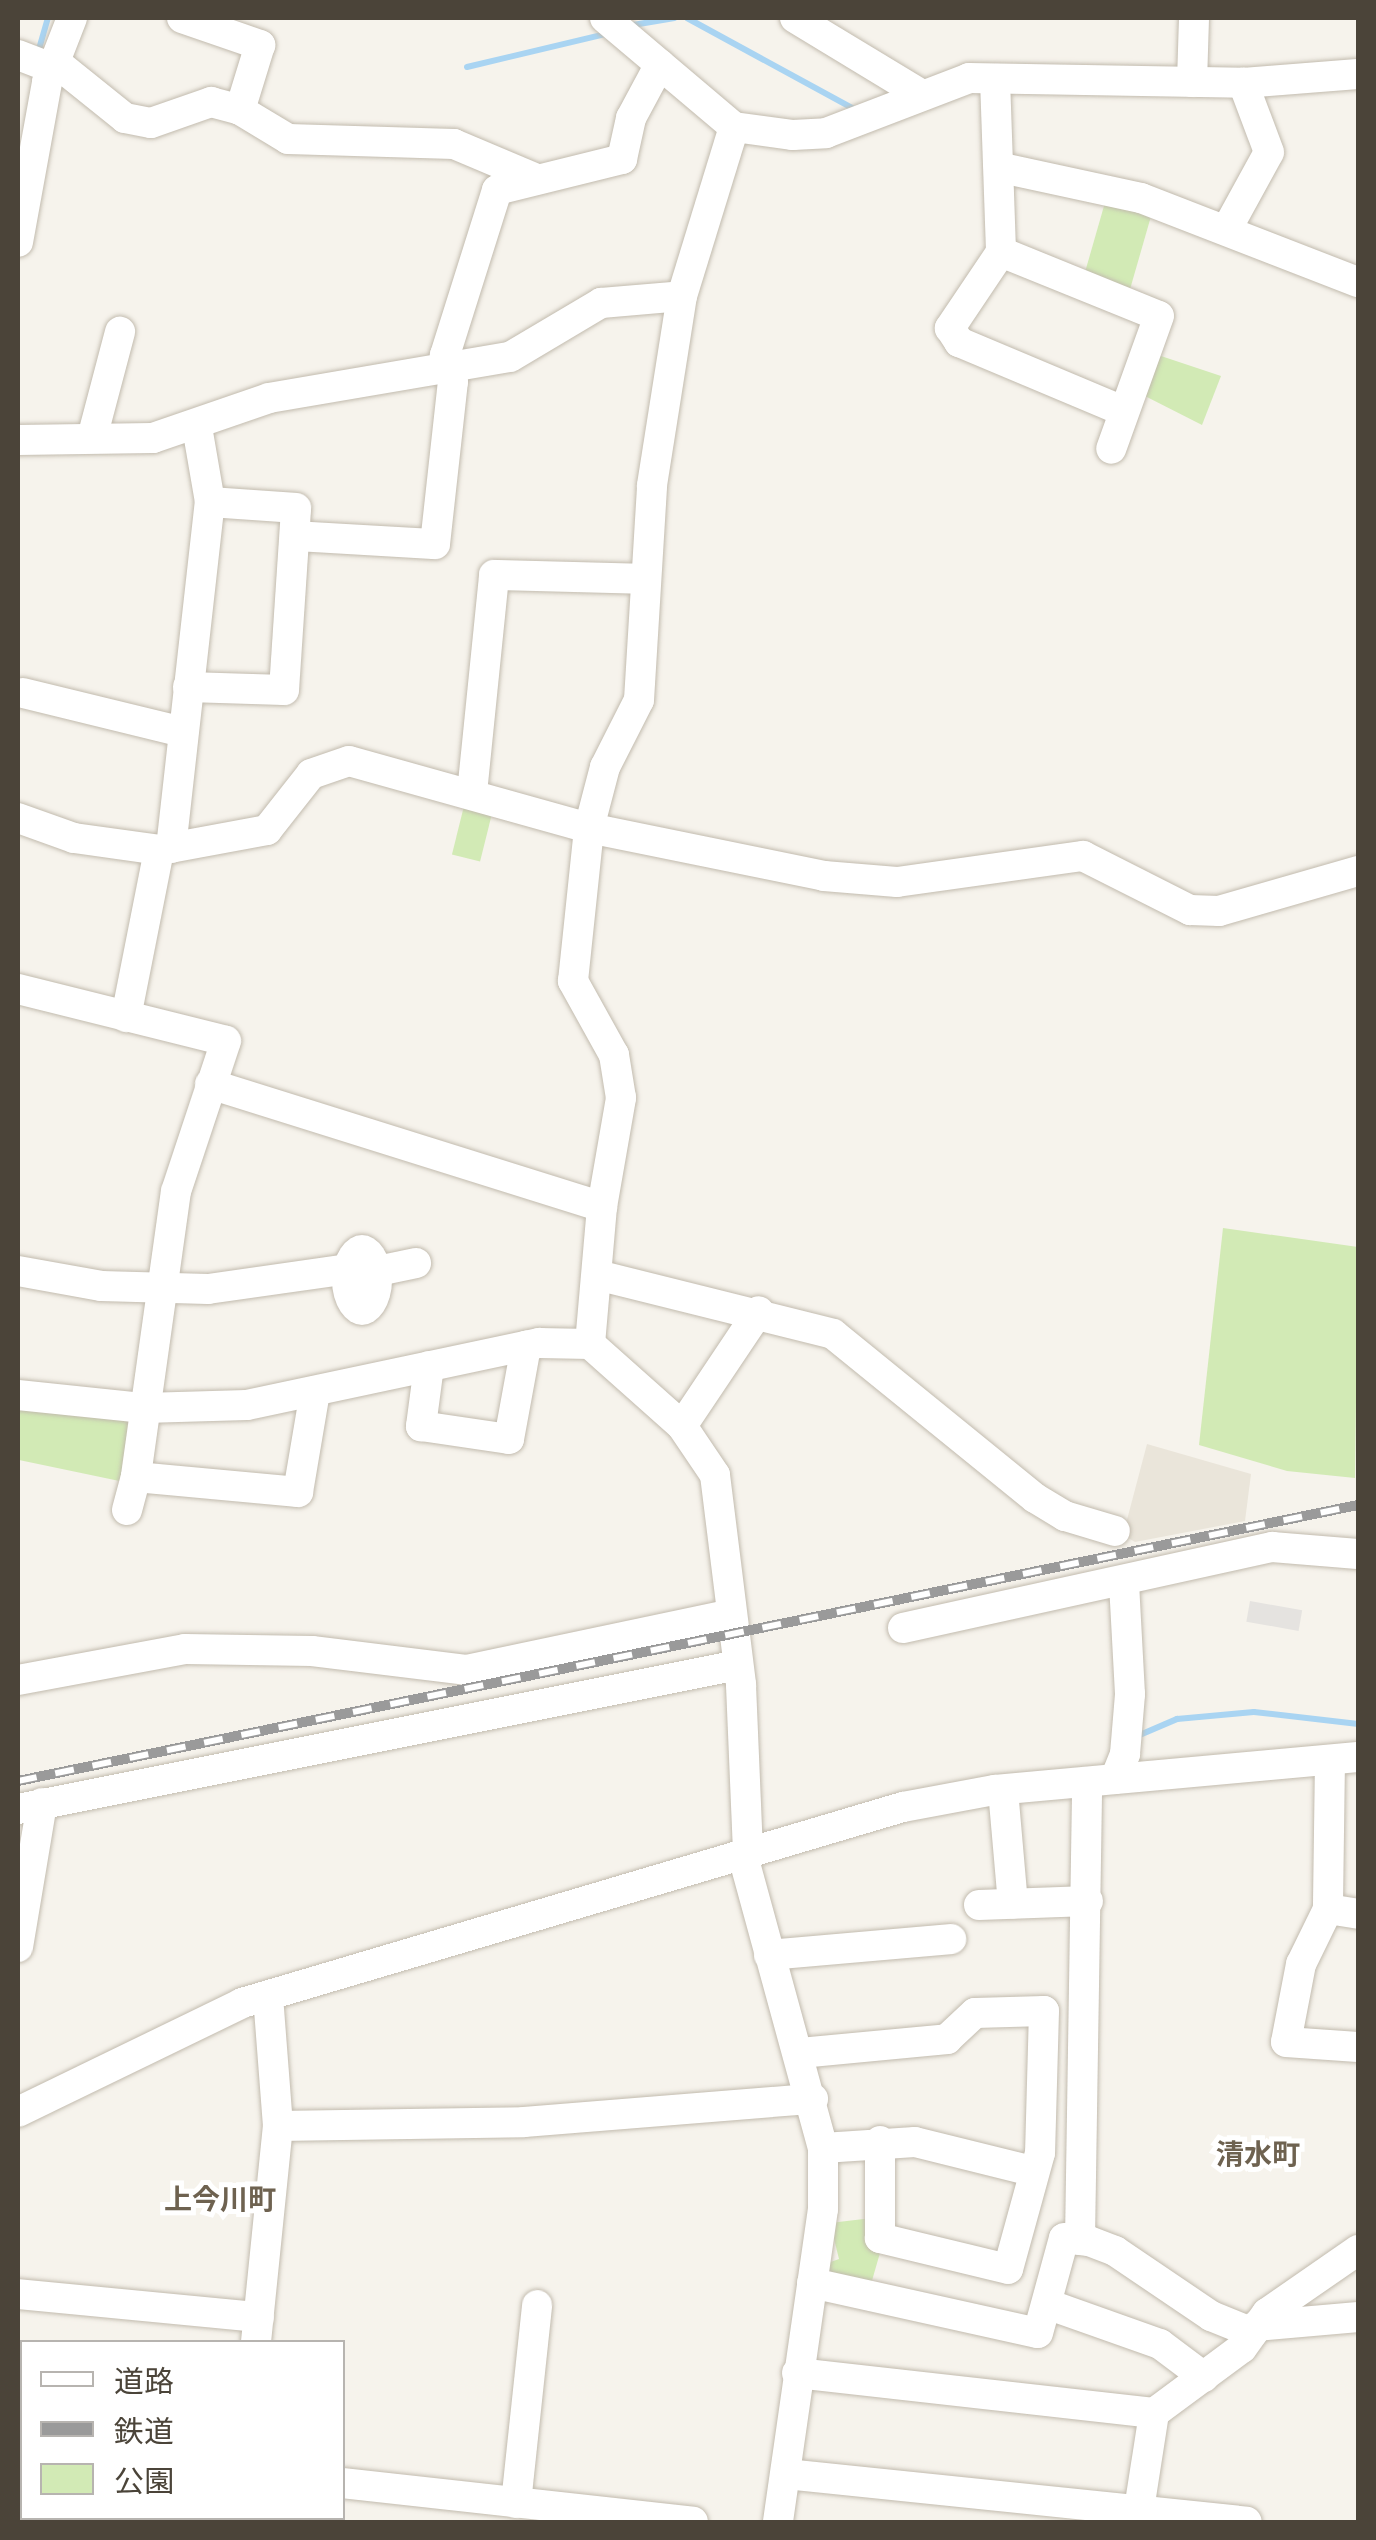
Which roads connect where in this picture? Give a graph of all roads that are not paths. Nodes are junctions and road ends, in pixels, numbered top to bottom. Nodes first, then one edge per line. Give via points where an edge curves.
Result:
1 (72, 18) edge
2 (182, 18) edge
3 (605, 18) edge
4 (796, 18) edge
5 (1194, 18) edge
6 (18, 55) edge
7 (53, 64) junction
8 (660, 64) junction
9 (1358, 74) edge
10 (995, 79) junction
11 (1192, 82) junction
12 (1243, 83) junction
13 (919, 92) junction
14 (240, 110) junction
15 (734, 127) junction
16 (1002, 168) junction
17 (536, 179) junction
18 (1228, 227) junction
19 (18, 242) edge
20 (1001, 252) junction
21 (1358, 282) edge
22 (682, 296) junction
23 (120, 332) dead end
24 (452, 371) junction
25 (1123, 411) junction
26 (196, 427) junction
27 (92, 438) junction
28 (18, 440) edge
29 (1111, 449) dead end
30 (210, 502) junction
31 (294, 536) junction
32 (644, 579) junction
33 (188, 687) junction
34 (23, 693) dead end
35 (183, 732) junction
36 (473, 783) dead end
37 (18, 818) edge
38 (589, 828) junction
39 (165, 849) junction
40 (1358, 871) edge
41 (18, 989) edge
42 (126, 1017) junction
43 (210, 1084) junction
44 (602, 1207) junction
45 (416, 1263) dead end
46 (18, 1271) edge
47 (597, 1275) junction
48 (159, 1288) junction
49 (760, 1311) junction
50 (590, 1344) junction
51 (526, 1346) junction
52 (429, 1366) junction
53 (314, 1391) junction
54 (18, 1396) edge
55 (144, 1408) junction
56 (682, 1426) junction
57 (136, 1476) junction
58 (127, 1510) dead end
59 (1114, 1531) dead end
60 (1358, 1554) edge
61 (1124, 1582) junction
62 (728, 1615) junction
63 (902, 1628) dead end
64 (738, 1665) junction
65 (18, 1680) edge
66 (1344, 1758) edge
67 (1101, 1781) junction
68 (1002, 1790) junction
69 (30, 1806) edge
70 (745, 1855) junction
71 (1088, 1901) junction
72 (1012, 1904) junction
73 (979, 1905) dead end
74 (1328, 1908) junction
75 (1358, 1914) edge
76 (951, 1939) dead end
77 (18, 1947) edge
78 (769, 1955) junction
79 (268, 1995) junction
80 (1358, 2048) edge
81 (800, 2053) junction
82 (814, 2099) junction
83 (18, 2106) edge
84 (278, 2126) junction
85 (880, 2141) junction
86 (823, 2148) junction
87 (1032, 2172) junction
88 (1080, 2240) junction
89 (1358, 2250) edge
90 (812, 2284) junction
91 (18, 2294) edge
92 (1048, 2304) junction
93 (537, 2305) dead end
94 (1358, 2318) edge
95 (257, 2330) edge
96 (1255, 2330) junction
97 (797, 2373) junction
98 (1204, 2377) junction
99 (1154, 2413) junction
100 (786, 2474) junction
101 (345, 2483) edge
102 (516, 2503) junction
103 (1138, 2518) edge
104 (693, 2522) edge
105 (778, 2522) edge
106 (1247, 2522) edge

1 - 7 street
2 - 14 street via 260,46
3 - 8 street
4 - 13 street
5 - 11 street
6 - 7 street
7 - 14 street via 125,118 152,124 211,102
7 - 19 street
8 - 15 street
8 - 17 street via 631,118 622,160
9 - 12 street
10 - 11 street
10 - 13 street via 969,78
10 - 16 street
11 - 12 street
12 - 18 street via 1269,152
13 - 15 street via 826,133
14 - 17 street via 288,138 454,144
15 - 22 street
16 - 18 street via 1141,198
16 - 20 street
17 - 24 street via 497,190 445,355
18 - 21 street
20 - 25 street via 1159,316
20 - 25 street via 950,328 959,342
22 - 24 street via 601,302 510,357
22 - 32 street
23 - 27 street
24 - 26 street via 269,398
24 - 31 street via 435,544
25 - 29 street
26 - 27 street via 154,438
26 - 30 street
27 - 28 street
30 - 31 street via 296,508
30 - 33 street
31 - 33 street via 284,690
32 - 36 street via 494,575
32 - 38 street via 639,700 605,767
33 - 35 street
34 - 35 street
35 - 39 street
37 - 39 street via 74,838
38 - 39 street via 348,761 311,774 267,830
38 - 40 street via 824,876 897,882 1083,856 1190,910 1219,911
38 - 44 street via 573,981 614,1055 621,1098
39 - 42 street
41 - 42 street
42 - 43 street via 226,1041
43 - 44 street
43 - 48 street via 176,1190
44 - 47 street
45 - 48 street via 264,1284
46 - 48 street
47 - 49 street
47 - 50 street
48 - 55 street
49 - 56 street
49 - 59 street via 832,1334 1036,1498
50 - 51 street
50 - 56 street
51 - 52 street
51 - 52 street via 508,1439 421,1426
52 - 53 street
53 - 55 street via 247,1404
53 - 57 street via 298,1492
54 - 55 street
55 - 57 street
56 - 62 street via 715,1475
57 - 58 street
60 - 61 street via 1272,1547
61 - 63 street
61 - 67 street via 1130,1694 1125,1754
62 - 64 street
62 - 65 street via 466,1670 312,1651 185,1649
64 - 69 street
64 - 70 street
66 - 67 street
66 - 74 street
67 - 68 street
67 - 71 street
68 - 70 street via 903,1807
68 - 72 street
69 - 77 street
70 - 78 street
70 - 79 street
71 - 72 street
71 - 88 street
72 - 73 street
74 - 75 street
74 - 80 street via 1301,1964 1286,2042
76 - 78 street
78 - 81 street
79 - 83 street via 207,2016
79 - 84 street
81 - 82 street
81 - 87 street via 947,2039 975,2014 1044,2011 1040,2154
82 - 84 street via 524,2122
82 - 86 street
84 - 95 street
85 - 86 street
85 - 87 street via 915,2142
85 - 87 street via 880,2238 1008,2269
86 - 90 street
88 - 92 street via 1064,2238
88 - 96 street via 1115,2250 1210,2316
89 - 96 street via 1294,2291
90 - 92 street via 1038,2333
90 - 97 street
91 - 95 street
92 - 98 street via 1160,2344
93 - 102 street
94 - 96 street
96 - 98 street
97 - 99 street
97 - 100 street
98 - 99 street
99 - 103 street
100 - 103 street
100 - 105 street
101 - 102 street
102 - 104 street
103 - 106 street

